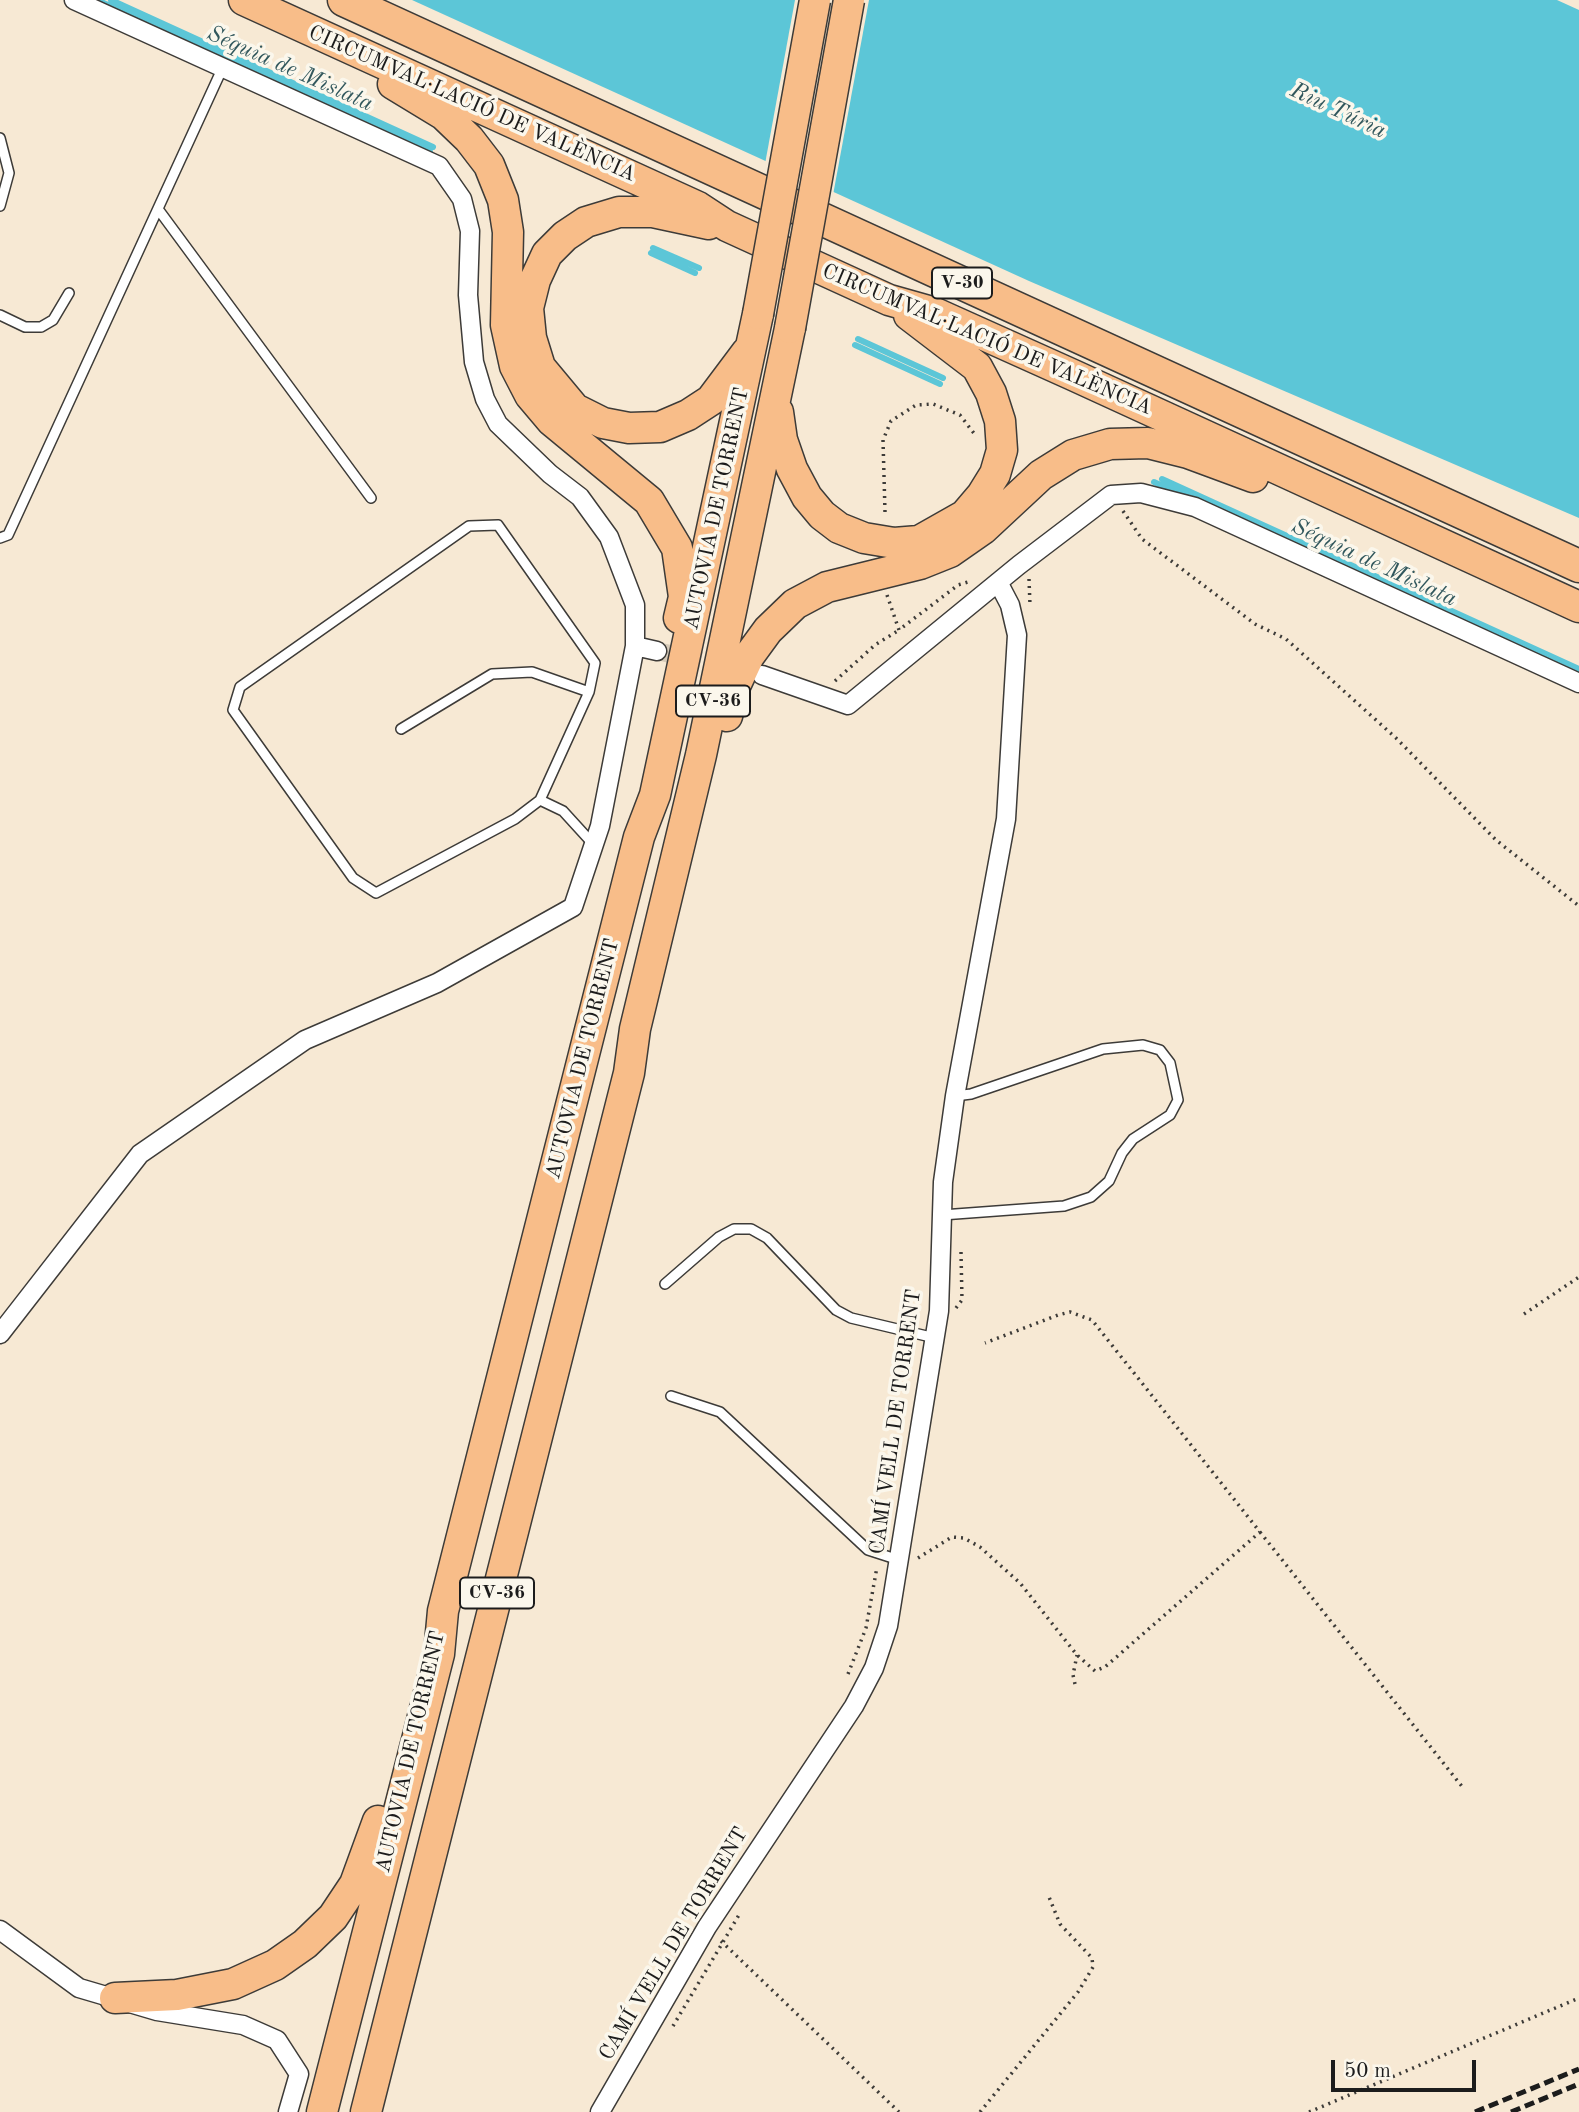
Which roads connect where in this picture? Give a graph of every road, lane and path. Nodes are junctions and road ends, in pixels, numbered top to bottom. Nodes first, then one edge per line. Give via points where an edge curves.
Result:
1 (74, 0) edge
2 (244, 0) edge
3 (344, 0) edge
4 (815, 0) edge
5 (849, 0) edge
6 (349, 48) junction
7 (223, 67) junction
8 (0, 138) edge
9 (0, 206) edge
10 (158, 209) junction
11 (727, 226) junction
12 (69, 293) dead end
13 (890, 300) junction
14 (0, 315) edge
15 (754, 344) junction
16 (776, 398) junction
17 (978, 440) dead end
18 (1301, 480) junction
19 (1111, 495) junction
20 (371, 498) dead end
21 (885, 512) dead end
22 (0, 537) edge
23 (1579, 566) edge
24 (972, 581) dead end
25 (998, 582) junction
26 (885, 590) dead end
27 (1579, 607) edge
28 (899, 630) junction
29 (635, 646) junction
30 (657, 651) tunnel mouth
31 (762, 675) dead end
32 (834, 683) dead end
33 (1579, 683) edge
34 (589, 692) junction
35 (401, 729) dead end
36 (540, 800) junction
37 (639, 837) junction
38 (593, 845) junction
39 (1579, 906) edge
40 (629, 1073) junction
41 (955, 1096) junction
42 (943, 1214) junction
43 (1579, 1278) edge
44 (664, 1284) dead end
45 (1524, 1314) dead end
46 (0, 1334) edge
47 (935, 1338) junction
48 (985, 1343) dead end
49 (671, 1395) dead end
50 (1260, 1532) junction
51 (899, 1560) junction
52 (877, 1566) dead end
53 (443, 1611) junction
54 (1077, 1655) junction
55 (844, 1683) dead end
56 (1075, 1684) dead end
57 (1464, 1789) dead end
58 (1049, 1896) dead end
59 (744, 1907) dead end
60 (707, 1927) junction
61 (0, 1930) edge
62 (723, 1942) junction
63 (115, 1998) junction
64 (1579, 1998) edge
65 (668, 2035) dead end
66 (288, 2112) edge
67 (322, 2112) edge
68 (366, 2112) edge
69 (600, 2112) edge
70 (899, 2112) edge
71 (980, 2112) edge
72 (1309, 2112) edge

1 - 7 street
2 - 6 highway, CIRCUMVAL·LACIÓ DE VALÈNCIA / V-30
3 - 23 highway, CIRCUMVAL·LACIÓ DE VALÈNCIA / V-30
4 - 15 highway, AUTOVIA DE TORRENT / CV-36, bridge
5 - 16 highway, AUTOVIA DE TORRENT / CV-36, bridge
6 - 11 highway, CIRCUMVAL·LACIÓ DE VALÈNCIA / V-30 via 698,206
6 - 37 highway via 387,81 444,115 489,165 503,200 508,232 506,325 515,366 530,395 552,421 649,501 677,548 684,597 640,792
7 - 10 lane
7 - 29 street via 439,166 462,199 470,231 468,295 474,362 485,399 498,424 580,497 609,537 635,605
8 - 9 lane via 9,173
10 - 20 lane
10 - 22 lane via 8,535
11 - 13 highway, CIRCUMVAL·LACIÓ DE VALÈNCIA / V-30
11 - 15 highway via 653,212 619,212 586,222 547,254 534,280 528,307 531,338 540,366 575,410 629,428 660,427 711,400
12 - 14 lane via 53,320 41,327 25,327
13 - 16 highway via 977,367 991,393 1000,421 1002,450 982,495 965,515 919,541 884,542 839,528 807,497 792,469
13 - 18 highway, CIRCUMVAL·LACIÓ DE VALÈNCIA / V-30 via 935,313
15 - 37 highway, AUTOVIA DE TORRENT / CV-36 via 655,795
16 - 40 highway, AUTOVIA DE TORRENT / CV-36 via 701,755 635,1029
17 - 21 path via 950,409 916,405 902,412 891,421 883,440
18 - 27 highway, CIRCUMVAL·LACIÓ DE VALÈNCIA / V-30
18 - 40 highway via 1254,477 1148,443 1110,444 1073,455 1041,475 983,529 950,552 827,587 795,604 768,630 734,686 652,1029
19 - 25 street
19 - 33 street via 1141,493 1195,507
19 - 39 path via 1142,539 1255,624 1286,639 1396,738 1496,841
24 - 28 path via 958,585
25 - 31 street via 848,705
25 - 41 street, CAMÍ VELL DE TORRENT via 1010,605 1017,635 1006,819
26 - 28 path
28 - 32 path via 875,645
29 - 30 street
29 - 38 street
34 - 35 lane via 532,672 492,674
34 - 36 lane
34 - 36 lane via 595,663 498,526 469,526 240,687 233,710 353,878 376,892 515,819
36 - 38 lane via 563,811
37 - 53 highway, AUTOVIA DE TORRENT / CV-36
38 - 46 street via 573,907 437,983 305,1040 140,1154
40 - 68 highway, AUTOVIA DE TORRENT / CV-36
41 - 42 street, CAMÍ VELL DE TORRENT
41 - 42 lane via 1103,1049 1143,1045 1160,1050 1170,1063 1178,1100 1170,1115 1133,1139 1109,1181 1091,1197 1064,1206
42 - 47 street, CAMÍ VELL DE TORRENT
43 - 45 path
44 - 47 lane via 719,1237 734,1229 751,1229 767,1238 836,1310 863,1322
47 - 51 street, CAMÍ VELL DE TORRENT
48 - 50 path via 1070,1312 1092,1320
49 - 51 lane via 720,1412 856,1540 879,1555
50 - 54 path via 1105,1667 1096,1671
50 - 57 path
51 - 54 path via 917,1558 953,1537 971,1541 1020,1583
51 - 60 street, CAMÍ VELL DE TORRENT via 888,1626 874,1668
52 - 55 path via 866,1628
53 - 63 highway via 421,1652 371,1845 355,1884 333,1917 275,1965 233,1984 177,1995
53 - 67 highway, AUTOVIA DE TORRENT / CV-36 via 439,1654
54 - 56 path
58 - 71 path via 1060,1924 1092,1958 1093,1967 1078,1992
59 - 62 path
60 - 62 path
60 - 69 street, CAMÍ VELL DE TORRENT
61 - 63 street via 79,1988
62 - 65 path
62 - 70 path
63 - 66 street via 157,2011 243,2025 277,2040 299,2074
64 - 72 path

